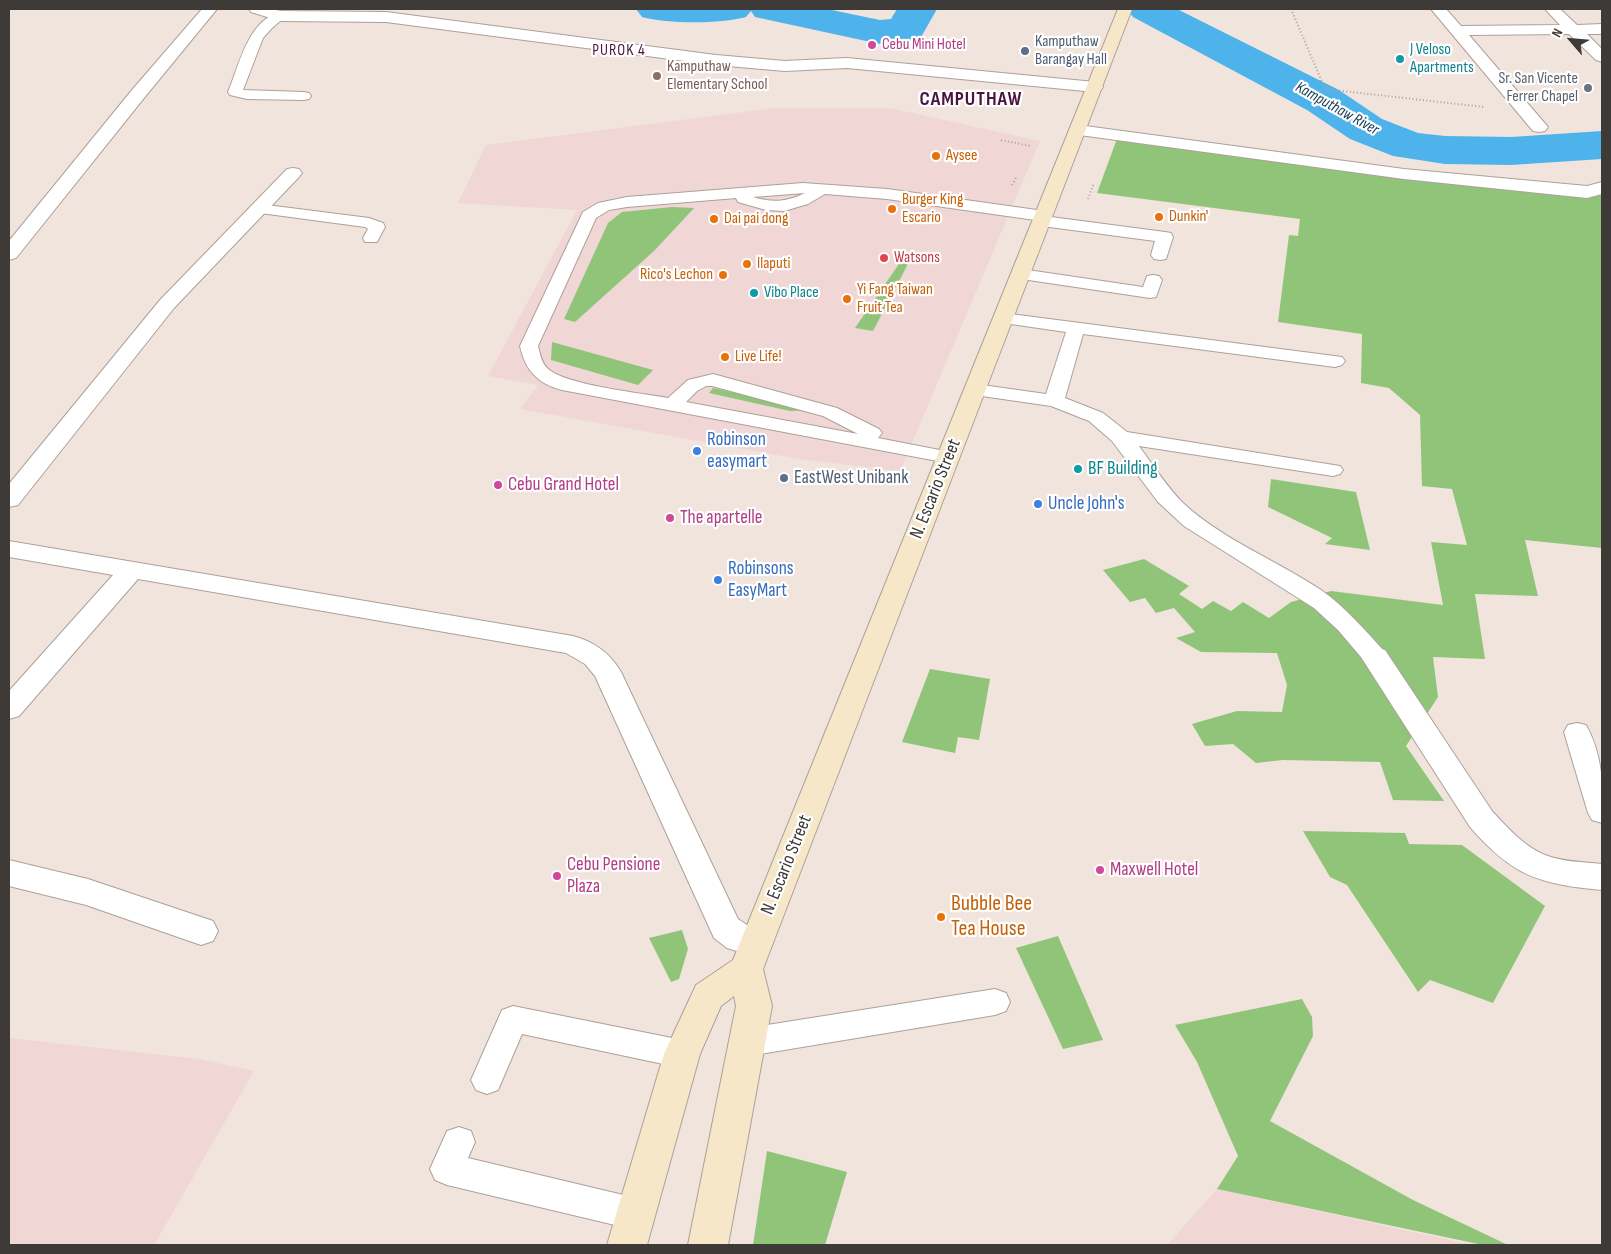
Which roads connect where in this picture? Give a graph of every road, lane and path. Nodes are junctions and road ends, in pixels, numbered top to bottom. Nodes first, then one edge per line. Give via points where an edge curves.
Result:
1 (210, 9) edge
2 (256, 9) edge
3 (1291, 9) edge
4 (1438, 9) edge
5 (1552, 9) edge
6 (1125, 11) edge
7 (280, 16) junction
8 (1602, 29) edge
9 (1575, 30) junction
10 (1457, 31) junction
11 (1602, 56) edge
12 (1094, 87) junction
13 (304, 96) dead end
14 (1524, 111) junction
15 (1539, 127) dead end
16 (1078, 130) junction
17 (1001, 140) dead end
18 (1030, 146) dead end
19 (294, 173) dead end
20 (1602, 188) edge
21 (259, 209) junction
22 (1043, 218) junction
23 (372, 238) dead end
24 (9, 254) edge
25 (1160, 255) dead end
26 (1020, 274) junction
27 (1153, 280) dead end
28 (1003, 318) junction
29 (1076, 328) junction
30 (1335, 361) dead end
31 (975, 390) junction
32 (1054, 401) junction
33 (672, 405) junction
34 (872, 433) dead end
35 (1121, 437) junction
36 (948, 456) junction
37 (1333, 470) dead end
38 (9, 500) edge
39 (9, 549) edge
40 (133, 569) junction
41 (1375, 658) joint
42 (9, 709) edge
43 (1577, 732) dead end
44 (1602, 813) edge
45 (9, 873) edge
46 (1602, 877) edge
47 (201, 931) dead end
48 (751, 956) junction
49 (995, 1002) dead end
50 (748, 1042) junction
51 (682, 1054) junction
52 (487, 1080) dead end
53 (459, 1142) dead end
54 (632, 1230) edge
55 (708, 1245) edge

1 - 24 street
2 - 7 street
3 - 14 path via 1325,89
4 - 10 street
5 - 9 street
6 - 12 main road, N. Escario Street
7 - 12 street via 386,17 716,60 786,66 847,63
7 - 13 lane via 257,37 235,92
8 - 9 street
9 - 10 street
9 - 11 street
10 - 14 street
12 - 16 main road, N. Escario Street
14 - 15 street
16 - 20 street via 1404,174 1586,192
16 - 22 main road, N. Escario Street
17 - 18 path
19 - 21 street
21 - 23 lane via 369,223 377,227
21 - 38 street via 167,304
22 - 25 lane via 1165,237
22 - 26 main road, N. Escario Street
22 - 33 lane via 886,194 803,188 627,202 596,210 589,215 529,346 532,363 541,375 562,384
26 - 27 lane via 1150,293
26 - 28 main road, N. Escario Street
28 - 29 lane
28 - 31 main road, N. Escario Street
29 - 30 lane
29 - 32 lane
31 - 32 lane
31 - 36 main road, N. Escario Street
32 - 35 lane via 1098,418
33 - 34 lane via 692,385 701,380 713,380 830,412
33 - 36 lane
35 - 37 lane
35 - 41 lane via 1175,507 1221,541 1313,596 1340,616
36 - 48 main road, N. Escario Street
39 - 40 street
40 - 42 street
40 - 48 street via 573,645 595,657 607,672 726,928 739,938
41 - 46 street via 1481,819 1500,841 1515,855 1535,866
43 - 44 lane
45 - 47 street via 88,892
48 - 50 main road via 754,1006
48 - 51 main road via 708,996
49 - 50 lane
50 - 55 main road
51 - 52 lane via 513,1019
51 - 54 main road
53 - 54 lane via 447,1169

